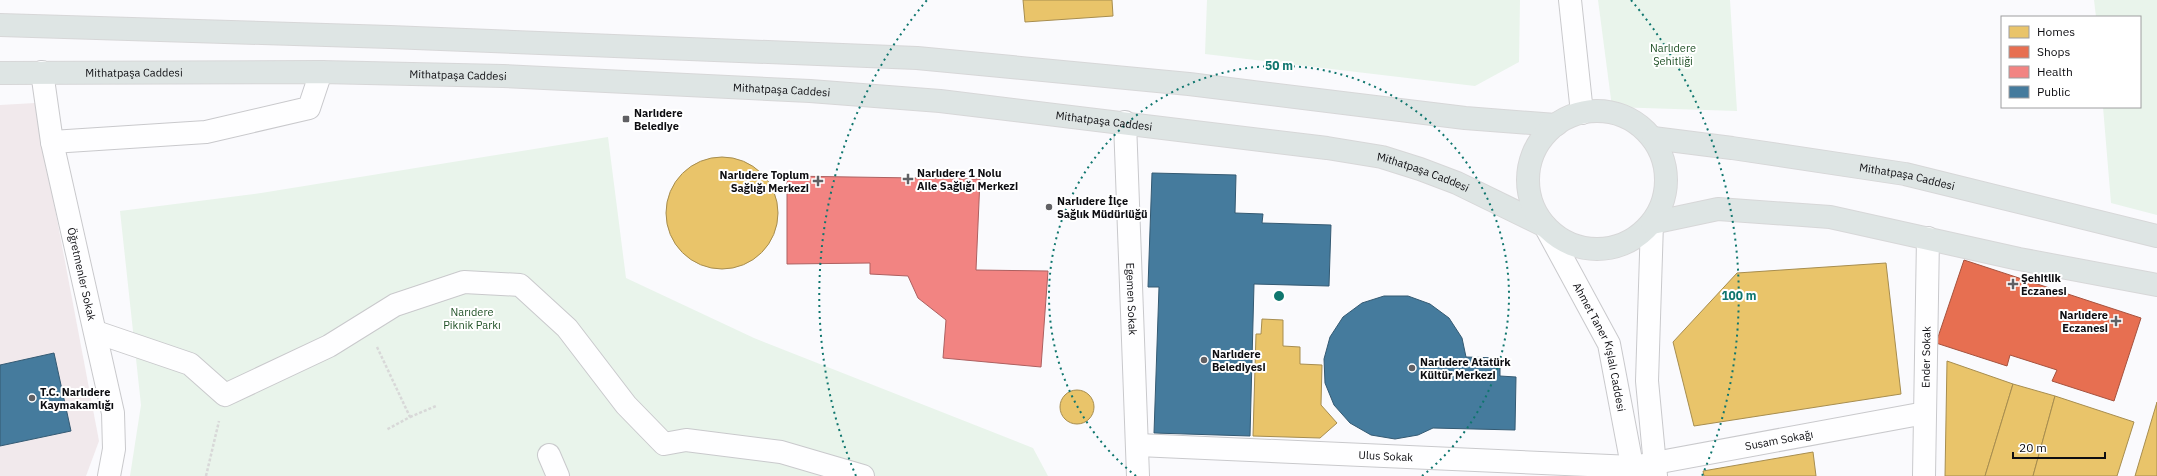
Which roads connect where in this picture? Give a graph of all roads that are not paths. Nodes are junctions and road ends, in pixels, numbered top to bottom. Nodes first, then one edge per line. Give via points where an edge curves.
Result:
1 (1570, 0) edge
2 (0, 25) edge
3 (42, 72) junction
4 (321, 72) junction
5 (0, 73) edge
6 (1582, 113) junction
7 (1126, 122) junction
8 (1556, 125) junction
9 (1653, 138) junction
10 (52, 142) junction
11 (1652, 223) junction
12 (1545, 226) junction
13 (2157, 236) edge
14 (1928, 238) junction
15 (2157, 285) edge
16 (96, 332) junction
17 (1925, 413) junction
18 (1138, 446) junction
19 (549, 455) dead end
20 (1644, 470) edge
21 (109, 476) edge
22 (558, 476) edge
23 (863, 476) edge
24 (1138, 476) edge
25 (1924, 476) edge

1 - 6 street
2 - 8 main road via 390,37 917,58 1189,84 1465,118
3 - 4 main road, Mithatpaşa Caddesi
3 - 5 main road, Mithatpaşa Caddesi
3 - 10 street, Öğretmenler Sokak
4 - 7 main road, Mithatpaşa Caddesi via 503,76 810,91 940,101
4 - 10 street via 309,108 206,132
6 - 8 main road via 1568,117
6 - 9 main road via 1601,111 1620,115 1638,124
7 - 12 main road, Mithatpaşa Caddesi via 1382,157 1457,182
7 - 18 street, Egemen Sokak
8 - 12 main road via 1540,141 1530,162 1528,185 1533,206
9 - 11 main road via 1662,154 1667,172 1662,208
9 - 13 main road, Mithatpaşa Caddesi via 1905,174
10 - 16 street, Öğretmenler Sokak
11 - 12 main road via 1637,237 1619,246 1599,250 1579,247 1560,239
11 - 14 main road via 1718,209 1830,217
11 - 20 street
12 - 20 street, Ahmet Taner Kışlalı Caddesi via 1609,344
14 - 15 main road via 2019,259
14 - 17 street, Ender Sokak
16 - 21 street, Öğretmenler Sokak via 113,413 114,449
16 - 23 street via 190,364 225,395 329,346 395,305 464,282 520,285 567,328 626,405 664,444 686,440 781,452
17 - 20 street, Susam Sokağı
17 - 25 street, Ender Sokak
18 - 20 street, Ulus Sokak
18 - 24 street, Egemen Sokak
19 - 22 street

